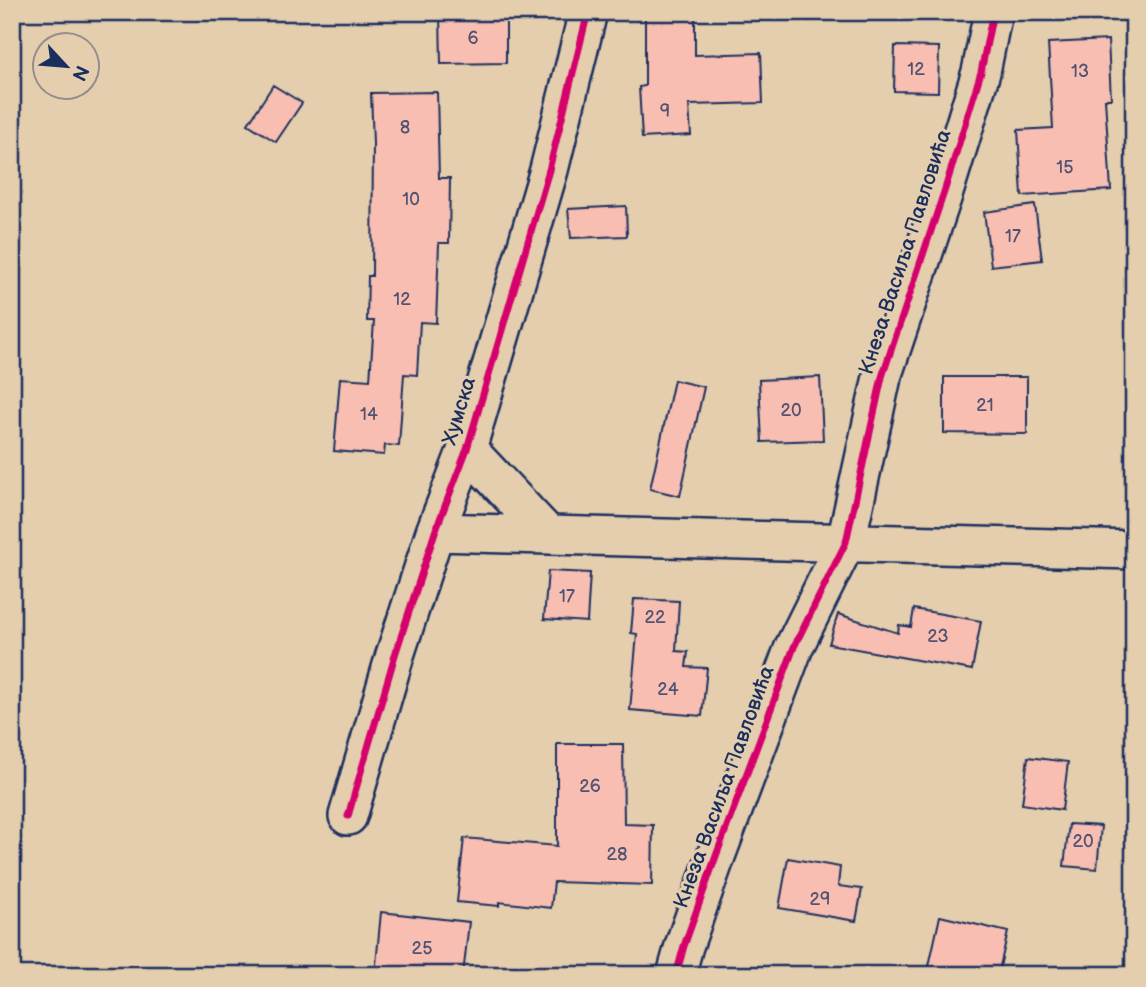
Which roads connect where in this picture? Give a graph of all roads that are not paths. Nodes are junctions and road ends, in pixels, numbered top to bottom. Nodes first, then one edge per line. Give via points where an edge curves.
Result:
1 (588, 12) edge
2 (993, 12) edge
3 (467, 449) junction
4 (435, 532) junction
5 (548, 535) junction
6 (846, 542) junction
7 (1134, 550) edge
8 (348, 816) dead end
9 (676, 975) edge

1 - 3 street, Хумска via 549,170
2 - 6 street, Кнеза Васиља Павловића via 981,72 882,377
3 - 4 street, Хумска
3 - 5 street
4 - 5 street
4 - 8 street, Хумска
5 - 6 street
6 - 7 street
6 - 9 street, Кнеза Васиља Павловића via 794,647

